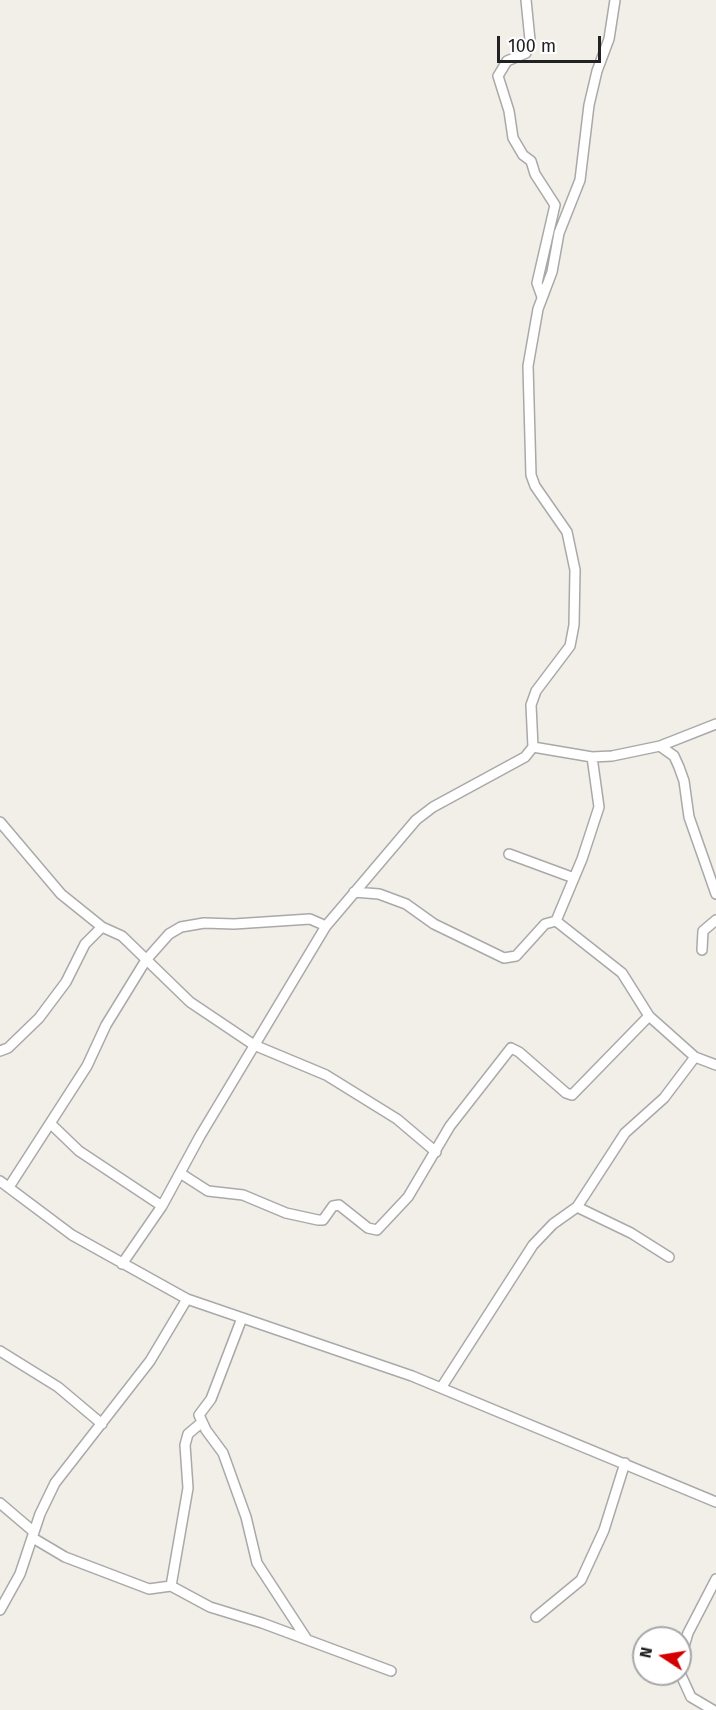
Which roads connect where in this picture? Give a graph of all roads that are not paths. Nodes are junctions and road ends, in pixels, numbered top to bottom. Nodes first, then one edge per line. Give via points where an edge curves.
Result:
1 (526, 0) edge
2 (615, 0) edge
3 (542, 297) junction
4 (716, 724) edge
5 (660, 746) junction
6 (533, 747) junction
7 (592, 757) junction
8 (0, 822) edge
9 (509, 854) dead end
10 (574, 878) junction
11 (354, 892) junction
12 (716, 894) edge
13 (716, 920) edge
14 (556, 921) junction
15 (326, 926) junction
16 (102, 927) junction
17 (702, 950) dead end
18 (146, 960) junction
19 (649, 1017) junction
20 (254, 1045) junction
21 (0, 1051) edge
22 (695, 1057) junction
23 (716, 1065) edge
24 (51, 1125) junction
25 (436, 1152) junction
26 (180, 1173) junction
27 (0, 1180) edge
28 (9, 1187) junction
29 (162, 1206) junction
30 (577, 1207) junction
31 (669, 1257) dead end
32 (122, 1264) junction
33 (187, 1299) junction
34 (242, 1318) junction
35 (0, 1351) edge
36 (441, 1388) junction
37 (201, 1423) junction
38 (102, 1424) junction
39 (625, 1463) junction
40 (716, 1502) edge
41 (0, 1503) edge
42 (34, 1535) junction
43 (716, 1579) edge
44 (171, 1586) junction
45 (0, 1610) edge
46 (536, 1617) dead end
47 (692, 1626) edge
48 (306, 1638) junction
49 (391, 1671) dead end
50 (686, 1686) edge
51 (713, 1710) edge

1 - 3 street via 530,40 526,53 507,61 498,76 513,138 531,161 555,206 537,283
2 - 3 street via 609,39 591,96 580,180 559,233 552,272
3 - 6 street via 528,366 529,459 535,486 567,532 575,570 574,625 567,651 536,692 531,705
4 - 5 street
5 - 7 street
5 - 12 street via 674,756 679,767 688,817
6 - 7 street
6 - 11 street via 517,762 416,820
7 - 10 street via 599,807
8 - 16 street via 47,879
9 - 10 street
10 - 14 street
11 - 14 street via 379,894 406,904 434,924 504,958 516,956 545,924
11 - 15 street
13 - 17 street via 703,932
14 - 19 street via 622,973
15 - 18 street via 310,919 181,927 169,934
15 - 20 street
16 - 18 street via 122,936
16 - 21 street via 85,944 66,982 39,1018
18 - 20 street via 190,1002
18 - 24 street
19 - 22 street
19 - 25 street via 572,1095 511,1048 450,1126
20 - 25 street via 326,1075 397,1119
20 - 26 street
22 - 23 street
22 - 30 street via 664,1098 625,1132
24 - 28 street
24 - 29 street via 80,1151
25 - 26 street via 408,1197 377,1230 368,1228 339,1205 318,1220 286,1213 243,1195 208,1191
26 - 29 street
27 - 28 street
28 - 32 street via 72,1235
29 - 32 street
30 - 31 street
30 - 36 street via 533,1245
32 - 33 street
33 - 34 street
33 - 38 street via 150,1361
34 - 36 street
34 - 37 street via 211,1399 199,1415
35 - 38 street via 58,1388
36 - 39 street
37 - 44 street via 188,1434 185,1445 188,1488
37 - 48 street via 223,1453 257,1563
38 - 42 street via 59,1476
39 - 40 street
39 - 46 street via 604,1530 581,1580
41 - 42 street
42 - 44 street via 65,1557 149,1589
42 - 45 street via 20,1574
43 - 47 street
44 - 48 street via 210,1607
48 - 49 street
50 - 51 street via 691,1697

